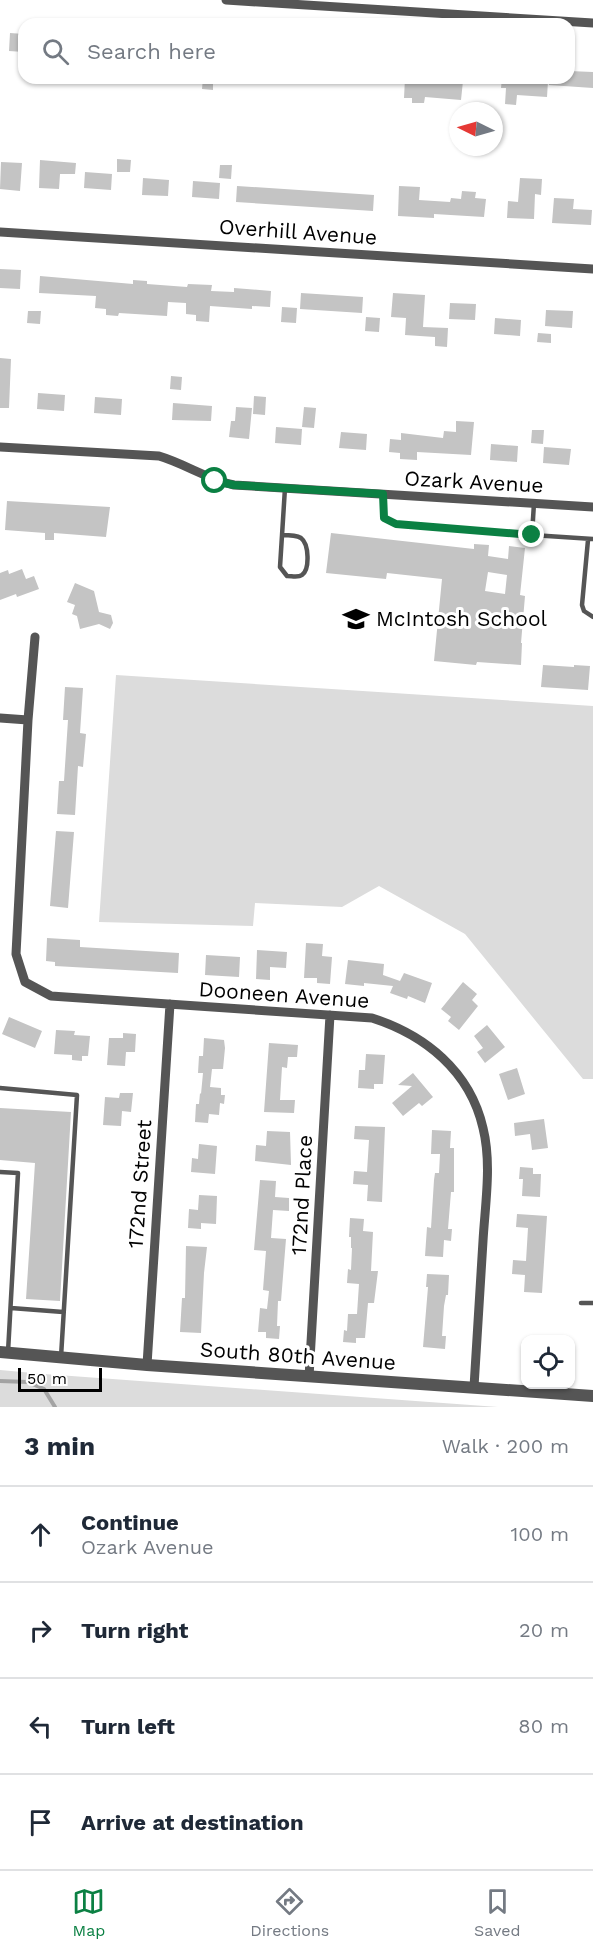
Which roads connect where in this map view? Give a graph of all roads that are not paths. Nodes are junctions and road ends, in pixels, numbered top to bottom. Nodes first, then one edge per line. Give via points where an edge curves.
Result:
1 (226, 0) edge
2 (513, 18) edge
3 (575, 22) edge
4 (593, 23) edge
5 (0, 232) edge
6 (593, 269) edge
7 (0, 447) edge
8 (285, 488) junction
9 (383, 494) junction
10 (534, 503) junction
11 (593, 507) edge
12 (282, 535) junction
13 (532, 535) junction
14 (590, 540) edge
15 (593, 617) edge
16 (35, 637) dead end
17 (0, 718) edge
18 (28, 720) junction
19 (170, 1004) junction
20 (330, 1015) junction
21 (0, 1088) edge
22 (0, 1172) edge
23 (581, 1303) dead end
24 (593, 1303) edge
25 (11, 1308) junction
26 (63, 1312) junction
27 (4, 1352) edge
28 (61, 1357) junction
29 (147, 1365) junction
30 (309, 1377) junction
31 (474, 1387) junction
32 (593, 1396) edge

1 - 2 street
3 - 4 street
5 - 6 street, Overhill Avenue
7 - 8 street, Ozark Avenue via 159,456 215,481
8 - 9 street, Ozark Avenue
8 - 12 lane
9 - 10 street, Ozark Avenue
9 - 13 lane via 384,518 396,524
10 - 11 street, Ozark Avenue
10 - 13 lane
12 - 12 lane via 282,572 287,576 303,574 307,569 304,540
13 - 14 lane
14 - 15 lane via 582,605
16 - 18 street
17 - 18 street
18 - 19 street, Dooneen Avenue via 16,954 25,982 51,996
19 - 20 street, Dooneen Avenue
19 - 29 street, 172nd Street
20 - 30 street, 172nd Place
20 - 31 street, Dooneen Avenue via 372,1018 413,1034 450,1064 476,1105 484,1129 487,1168
21 - 26 lane via 77,1095
22 - 25 lane via 18,1173
23 - 24 lane
25 - 26 lane
25 - 27 lane
26 - 28 lane
27 - 28 street, South 80th Avenue
28 - 29 street, South 80th Avenue
29 - 30 street, South 80th Avenue
30 - 31 street, South 80th Avenue
31 - 32 street, South 80th Avenue

